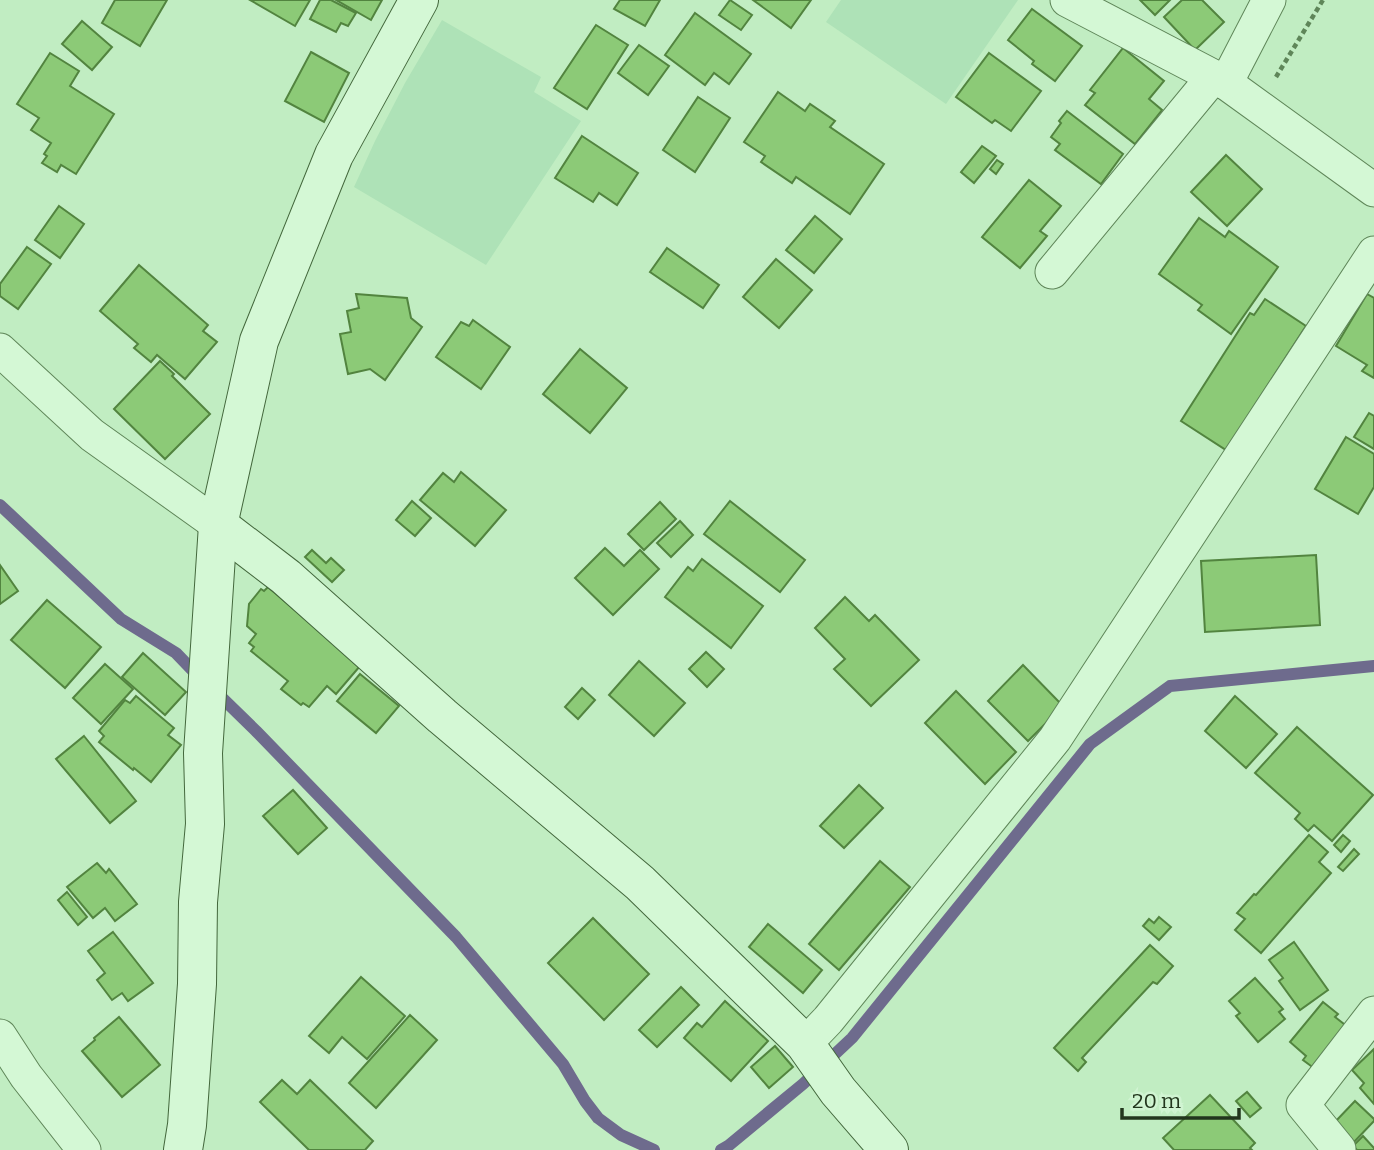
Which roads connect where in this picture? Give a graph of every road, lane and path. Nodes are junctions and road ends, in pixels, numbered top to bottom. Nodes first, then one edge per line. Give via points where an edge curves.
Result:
1 (419, 0) edge
2 (1067, 0) edge
3 (1269, 0) edge
4 (1323, 0) edge
5 (1219, 80) junction
6 (1258, 106) junction
7 (1374, 190) edge
8 (1374, 253) edge
9 (1052, 272) dead end
10 (0, 350) edge
11 (218, 525) junction
12 (1374, 1013) edge
13 (0, 1036) edge
14 (805, 1044) junction
15 (84, 1150) edge
16 (183, 1150) edge
17 (889, 1150) edge
18 (1338, 1150) edge

1 - 11 street via 334,155 259,341
2 - 5 street
3 - 5 street
4 - 6 path
5 - 6 street
5 - 9 street
6 - 7 street
8 - 14 street via 1055,739
10 - 11 street via 92,435
11 - 14 street via 286,576 442,716 640,883
11 - 16 street via 204,753 197,984
12 - 18 street via 1303,1105
13 - 15 street
14 - 17 street

